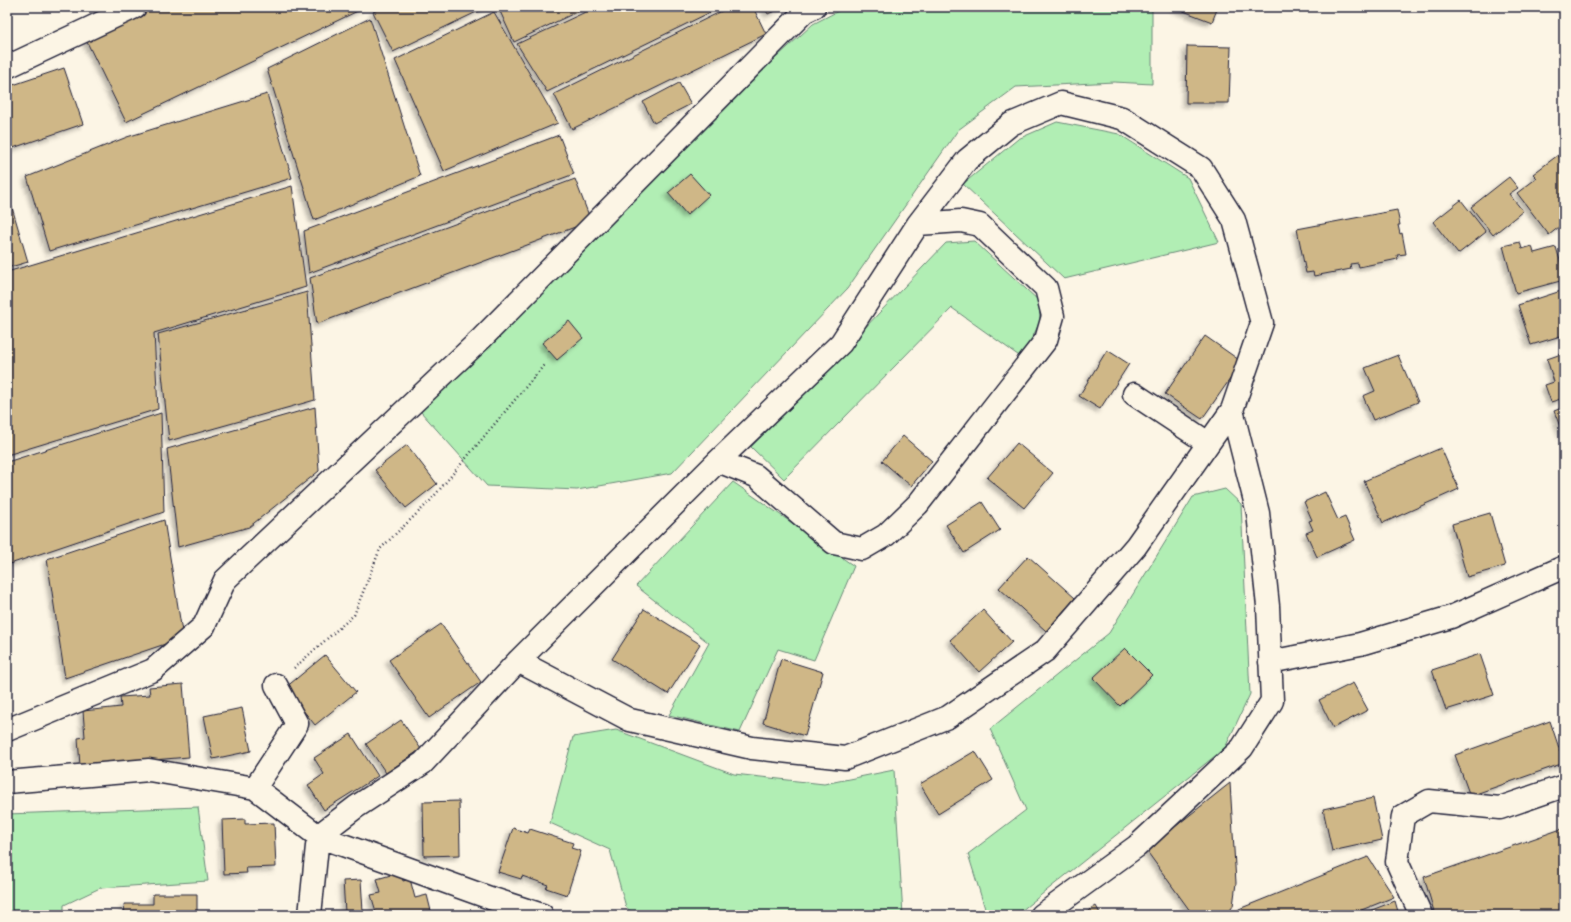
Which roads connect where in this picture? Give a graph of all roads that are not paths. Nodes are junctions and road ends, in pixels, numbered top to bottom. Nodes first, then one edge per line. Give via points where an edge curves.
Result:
1 (135, 7) edge
2 (814, 7) edge
3 (7, 67) edge
4 (918, 224) junction
5 (1134, 394) dead end
6 (1232, 410) junction
7 (1208, 444) junction
8 (718, 461) junction
9 (1564, 567) edge
10 (518, 661) junction
11 (1270, 662) junction
12 (276, 685) road end
13 (7, 730) edge
14 (7, 782) edge
15 (1564, 786) edge
16 (255, 788) junction
17 (318, 836) junction
18 (310, 915) edge
19 (542, 915) edge
20 (1042, 915) edge
21 (1421, 915) edge

1 - 3 street
2 - 13 street via 804,12 482,338 225,580 204,626 153,670
4 - 6 street via 967,160 1011,124 1061,103 1122,118 1201,168 1234,220 1262,323
4 - 8 street via 841,344
4 - 8 street via 961,221 980,225 1046,288 1053,316 1046,340 918,504 886,535 862,549 834,543 756,476
5 - 7 street
6 - 7 street
6 - 11 street via 1258,513 1268,606
7 - 10 street via 1136,546 1045,651 948,717 845,758 752,748 630,720
8 - 10 street
9 - 11 street via 1451,617 1360,644
10 - 17 street via 423,763
11 - 20 street via 1272,701 1242,748 1136,846
12 - 16 street via 297,724
14 - 16 street via 149,770
15 - 21 street via 1500,808 1429,801 1403,816 1397,862
16 - 17 street
17 - 18 street
17 - 19 street via 482,896

